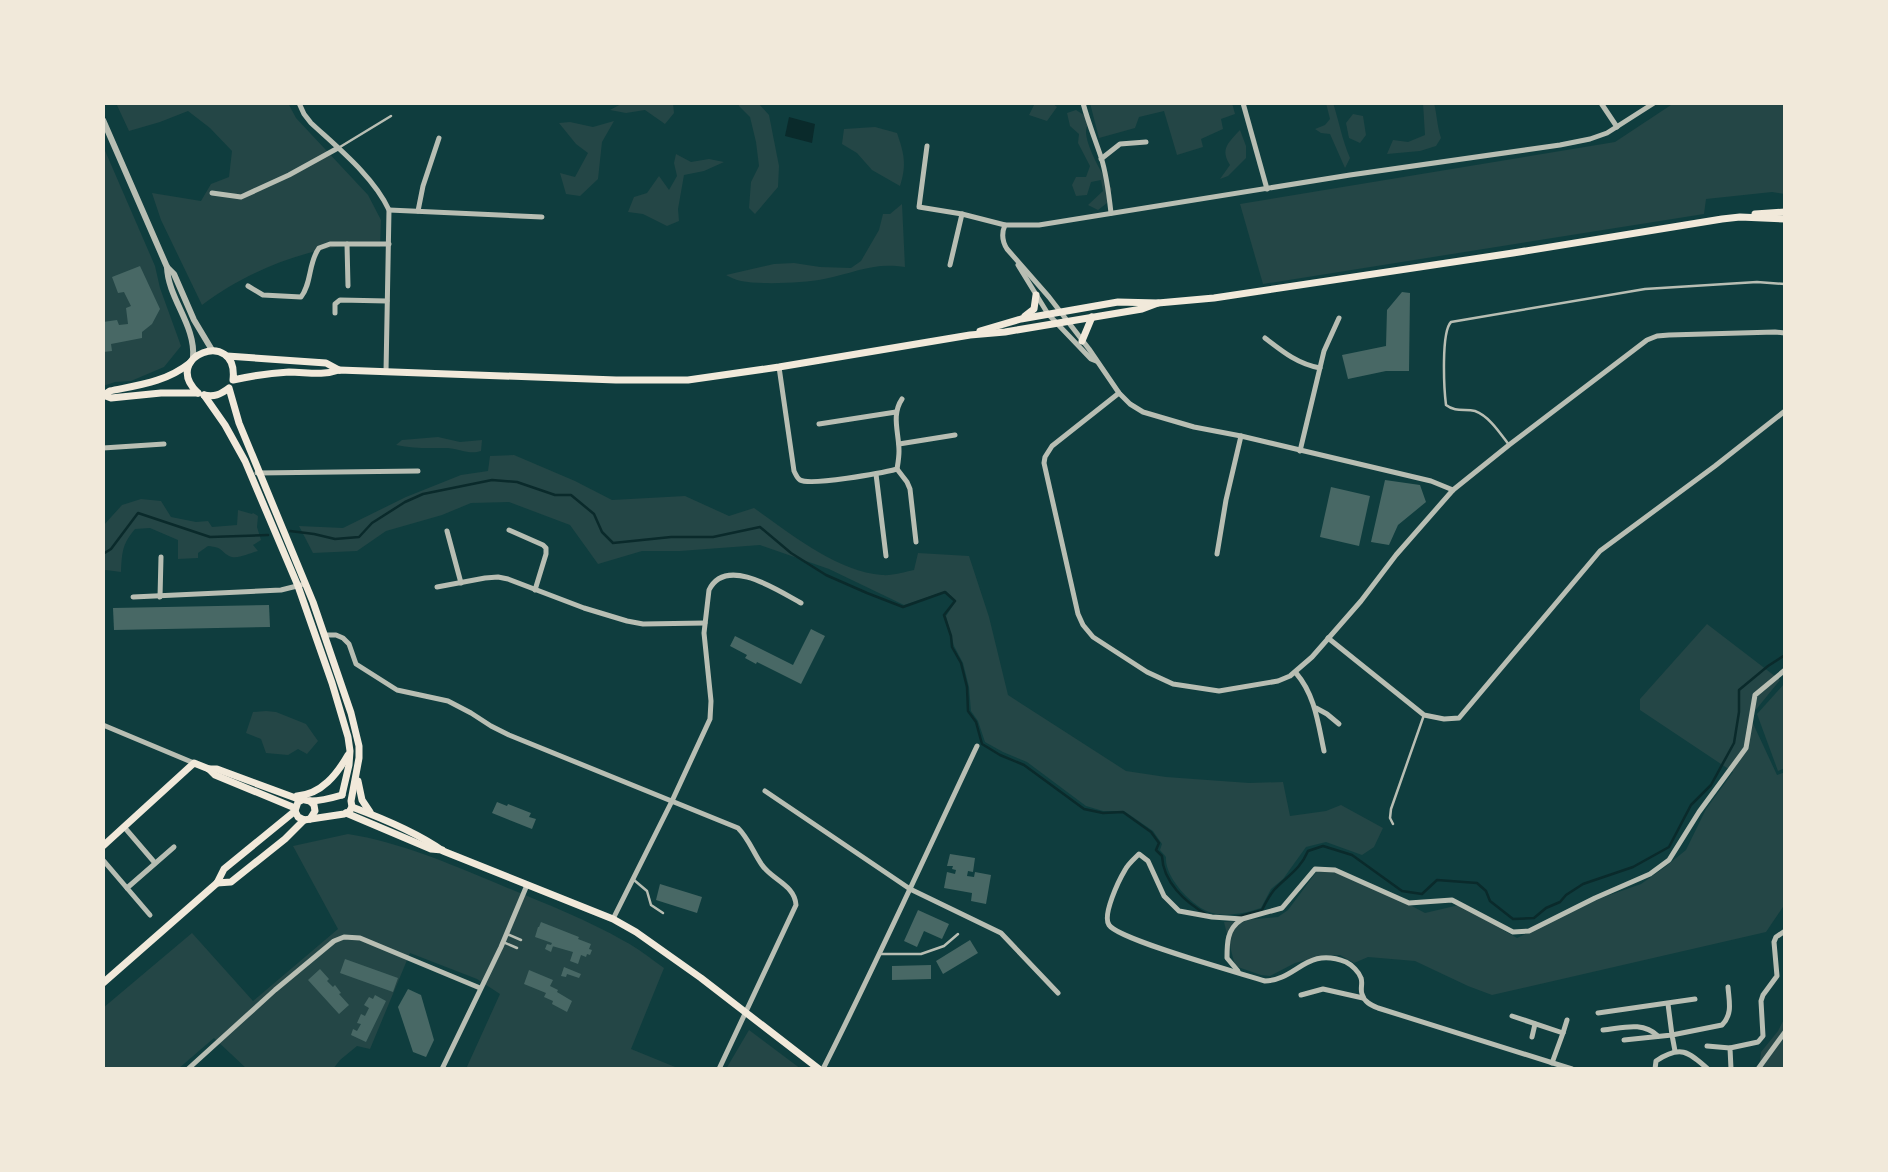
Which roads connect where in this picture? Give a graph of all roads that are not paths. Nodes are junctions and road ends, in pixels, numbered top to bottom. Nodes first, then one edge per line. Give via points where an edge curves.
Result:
1 (299, 103) edge
2 (1083, 103) edge
3 (1243, 103) edge
4 (1601, 103) edge
5 (1654, 103) edge
6 (391, 116) dead end
7 (103, 120) edge
8 (1617, 127) junction
9 (439, 138) dead end
10 (1146, 142) dead end
11 (927, 146) dead end
12 (338, 148) junction
13 (1101, 159) junction
14 (1267, 189) junction
15 (212, 193) dead end
16 (389, 210) junction
17 (418, 211) junction
18 (1785, 212) edge
19 (962, 214) junction
20 (1111, 214) junction
21 (542, 217) dead end
22 (1740, 217) junction
23 (1785, 219) edge
24 (1005, 225) junction
25 (347, 244) junction
26 (389, 244) junction
27 (1015, 259) junction
28 (950, 265) dead end
29 (167, 267) junction
30 (1785, 284) edge
31 (248, 286) dead end
32 (348, 286) dead end
33 (1036, 295) junction
34 (387, 301) junction
35 (1158, 303) junction
36 (1061, 312) junction
37 (335, 313) dead end
38 (1048, 314) junction
39 (1092, 317) junction
40 (1339, 318) dead end
41 (1021, 319) junction
42 (1067, 321) junction
43 (1056, 323) junction
44 (1785, 333) edge
45 (970, 335) junction
46 (1265, 338) dead end
47 (1082, 341) junction
48 (212, 350) junction
49 (227, 356) junction
50 (192, 361) junction
51 (1096, 362) junction
52 (779, 367) junction
53 (1320, 369) junction
54 (339, 370) junction
55 (386, 372) junction
56 (231, 384) junction
57 (1119, 393) junction
58 (201, 394) junction
59 (104, 395) edge
60 (902, 399) dead end
61 (1785, 411) edge
62 (896, 412) junction
63 (819, 424) dead end
64 (955, 435) dead end
65 (1241, 436) junction
66 (164, 444) dead end
67 (899, 444) junction
68 (1509, 445) junction
69 (103, 449) edge
70 (1300, 451) junction
71 (897, 469) junction
72 (418, 471) dead end
73 (260, 472) junction
74 (876, 474) junction
75 (251, 475) junction
76 (1453, 490) junction
77 (509, 530) dead end
78 (447, 531) dead end
79 (916, 542) dead end
80 (1217, 554) dead end
81 (886, 555) dead end
82 (160, 556) dead end
83 (461, 583) junction
84 (302, 585) junction
85 (437, 587) dead end
86 (535, 590) junction
87 (133, 597) dead end
88 (160, 597) junction
89 (801, 603) dead end
90 (705, 623) junction
91 (324, 635) junction
92 (1328, 638) junction
93 (1785, 670) edge
94 (1296, 673) junction
95 (1315, 708) junction
96 (1424, 715) junction
97 (1339, 724) dead end
98 (103, 725) edge
99 (977, 746) dead end
100 (350, 751) junction
101 (1324, 751) dead end
102 (194, 763) junction
103 (209, 769) junction
104 (357, 774) junction
105 (765, 791) dead end
106 (290, 796) junction
107 (338, 796) junction
108 (301, 800) junction
109 (310, 801) junction
110 (672, 801) junction
111 (347, 809) junction
112 (295, 810) junction
113 (372, 815) junction
114 (307, 819) junction
115 (1393, 824) dead end
116 (125, 828) junction
117 (103, 846) edge
118 (174, 848) dead end
119 (443, 850) junction
120 (103, 860) edge
121 (155, 863) junction
122 (634, 880) junction
123 (217, 883) junction
124 (527, 885) junction
125 (127, 888) junction
126 (910, 888) junction
127 (663, 913) dead end
128 (150, 915) dead end
129 (613, 919) junction
130 (1242, 919) junction
131 (1785, 931) edge
132 (958, 933) dead end
133 (507, 934) junction
134 (521, 940) dead end
135 (503, 942) junction
136 (517, 948) dead end
137 (878, 954) junction
138 (1240, 973) junction
139 (103, 983) edge
140 (1728, 987) dead end
141 (480, 988) junction
142 (1058, 993) dead end
143 (1301, 995) dead end
144 (1363, 998) junction
145 (1695, 999) dead end
146 (1668, 1004) junction
147 (745, 1012) junction
148 (1598, 1013) dead end
149 (1512, 1016) dead end
150 (1567, 1020) dead end
151 (1535, 1024) junction
152 (1603, 1030) dead end
153 (1563, 1033) junction
154 (1672, 1035) junction
155 (1658, 1036) junction
156 (1784, 1036) edge
157 (1532, 1037) dead end
158 (1624, 1040) dead end
159 (1707, 1046) dead end
160 (1730, 1048) junction
161 (1675, 1051) junction
162 (1552, 1063) junction
163 (188, 1069) edge
164 (442, 1069) edge
165 (719, 1069) edge
166 (821, 1069) edge
167 (1572, 1069) edge
168 (1655, 1069) edge
169 (1708, 1069) edge
170 (1731, 1069) edge
171 (1758, 1069) edge

1 - 12 street
2 - 13 street
3 - 14 street
4 - 8 street
5 - 8 street
6 - 12 lane
7 - 29 street
8 - 14 street via 1560,145
9 - 17 street
10 - 13 street via 1120,144
11 - 19 street via 919,207
12 - 15 street via 241,197
12 - 16 street via 384,198
13 - 20 street
14 - 20 street
16 - 17 street
16 - 26 street
17 - 21 street
18 - 22 main road
19 - 24 street
19 - 28 street
20 - 24 street via 1039,226
22 - 23 main road
22 - 35 main road via 1264,291
24 - 27 street via 1004,245
25 - 26 street
25 - 31 street via 319,248 301,297 263,295
25 - 32 street
26 - 34 street
27 - 33 street
27 - 36 street
29 - 48 street
29 - 50 street via 167,279 193,343
30 - 68 lane via 1644,289 1451,322 1444,354 1446,405 1479,413
33 - 38 street
33 - 41 main road via 1034,309
34 - 37 street via 340,300
34 - 55 street
35 - 36 main road via 1118,302
35 - 39 main road
36 - 38 main road
36 - 42 street
38 - 41 main road
38 - 43 street
39 - 42 main road
39 - 47 main road
40 - 53 street
41 - 45 main road
42 - 43 main road
42 - 47 street
43 - 45 main road
43 - 51 street
44 - 68 street via 1695,334 1647,340
45 - 52 main road
46 - 53 street via 1294,360
47 - 51 street
48 - 49 main road
48 - 50 main road
49 - 54 main road via 326,363
49 - 56 main road via 234,372
50 - 58 main road via 188,380
50 - 59 main road via 172,376
51 - 57 street
52 - 55 main road via 688,380
52 - 74 street via 799,480
53 - 70 street
54 - 55 main road
54 - 56 main road via 271,373
56 - 58 main road via 222,394
56 - 73 main road via 239,423
57 - 65 street via 1143,412
57 - 94 street via 1052,446 1044,463 1078,614 1088,633 1173,684 1219,691 1278,681
58 - 59 main road
58 - 75 main road via 225,425
60 - 62 street
61 - 96 street via 1600,551 1462,715 1455,719
62 - 63 street
62 - 67 street
64 - 67 street
65 - 70 street
65 - 80 street
66 - 69 street
67 - 71 street
68 - 76 street
70 - 76 street
71 - 74 street
71 - 79 street via 910,489
72 - 73 street
73 - 75 street
73 - 84 main road
74 - 81 street
75 - 84 main road
76 - 92 street
77 - 86 street via 546,548
78 - 83 street
82 - 88 street
83 - 85 street
83 - 86 street via 498,577
84 - 88 street
84 - 91 main road
84 - 100 main road
86 - 90 street via 626,621
87 - 88 street
89 - 90 street via 749,577 722,577 709,590
90 - 110 street via 710,719
91 - 104 main road via 351,713 359,758
91 - 110 street via 343,638 356,663 397,690 449,701 509,735
92 - 94 street
92 - 96 street
93 - 130 street via 1755,695 1746,748 1670,860 1530,931 1513,932 1452,900 1409,903 1335,870 1315,869 1282,908
94 - 95 street
95 - 97 street
95 - 101 street
96 - 115 lane via 1391,809
98 - 102 street
99 - 126 street
100 - 106 main road via 319,789
100 - 107 main road
102 - 103 main road
102 - 116 main road
103 - 106 main road
103 - 112 main road
104 - 111 main road
104 - 113 main road via 362,800
105 - 126 street
106 - 108 main road
107 - 109 main road
107 - 111 main road via 347,797
107 - 111 main road via 332,807
108 - 109 main road
108 - 112 main road
109 - 114 main road via 315,811
110 - 122 street
110 - 147 street via 738,828 769,873 796,897
111 - 113 main road
111 - 114 main road
111 - 119 main road via 431,849
112 - 114 main road via 298,817
112 - 123 main road via 224,869
113 - 119 main road
114 - 123 main road via 231,882
116 - 117 main road
116 - 121 street
118 - 121 street
119 - 124 main road
120 - 125 street
121 - 125 street
122 - 127 lane via 647,891 651,905
122 - 129 street
123 - 139 main road
124 - 129 main road
124 - 133 street
125 - 128 street
126 - 137 street
126 - 142 street via 1001,933
129 - 147 main road
130 - 138 street via 1232,926 1227,943 1227,958
130 - 138 street via 1179,911 1139,854 1125,869 1107,920 1123,934
131 - 160 street via 1774,942 1777,976 1761,1001 1763,1036 1758,1042
132 - 137 lane via 944,946 921,954
133 - 134 lane
133 - 135 street
135 - 136 lane
135 - 141 street
137 - 166 street
138 - 144 street via 1272,981 1309,960 1338,959 1351,964 1361,977
140 - 154 street via 1730,1009 1722,1025
141 - 163 street via 360,938 344,937 275,990
141 - 164 street
143 - 144 street via 1323,989
144 - 162 street via 1378,1008
145 - 146 street
146 - 148 street
146 - 154 street
147 - 165 street
147 - 166 main road
149 - 151 street
150 - 153 street
151 - 153 street
151 - 157 street
152 - 155 street via 1641,1026
153 - 162 street
154 - 155 street
154 - 161 street
155 - 158 street
156 - 171 street
159 - 160 street
160 - 170 street
161 - 168 street via 1658,1059
161 - 169 street via 1689,1054
162 - 167 street

